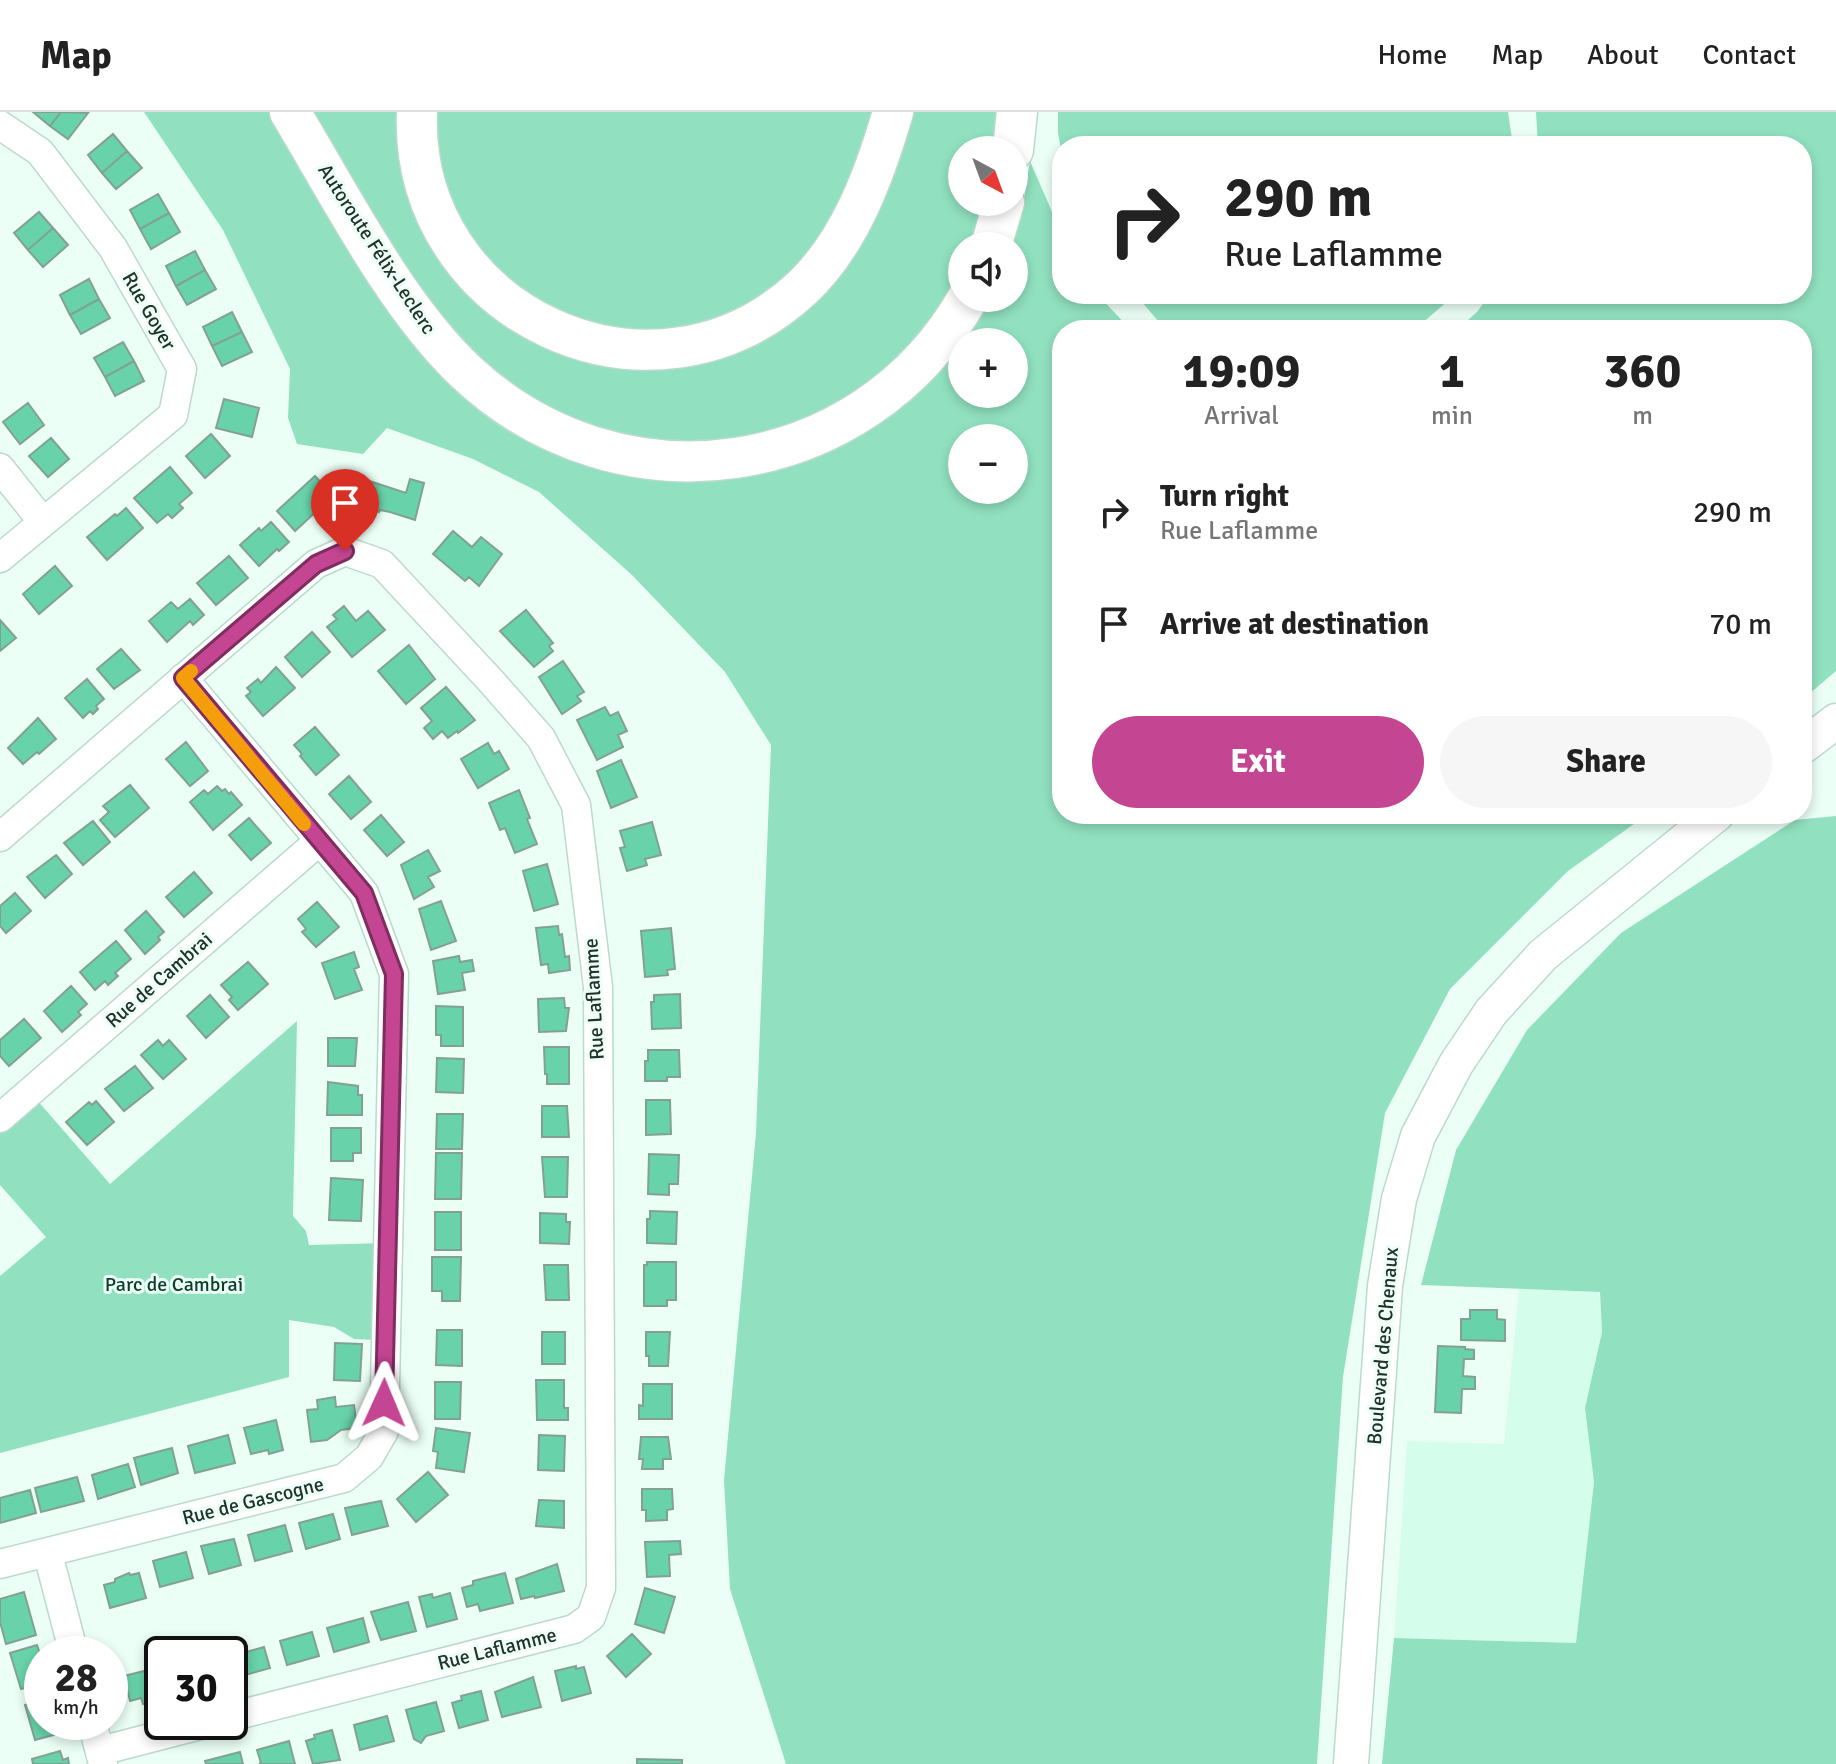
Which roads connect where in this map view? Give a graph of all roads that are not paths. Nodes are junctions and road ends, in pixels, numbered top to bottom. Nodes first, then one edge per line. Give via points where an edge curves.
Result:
1 (290, 112) edge
2 (417, 112) edge
3 (893, 112) edge
4 (1017, 112) edge
5 (0, 125) edge
6 (1014, 136) edge
7 (959, 312) edge
8 (0, 468) edge
9 (43, 522) junction
10 (0, 558) edge
11 (183, 678) junction
12 (1836, 721) edge
13 (1812, 739) edge
14 (1704, 824) edge
15 (0, 837) edge
16 (318, 842) junction
17 (0, 1118) edge
18 (48, 1554) junction
19 (0, 1564) edge
20 (69, 1636) edge
21 (248, 1712) edge
22 (155, 1740) edge
23 (102, 1757) edge
24 (1351, 1764) edge

1 - 7 highway, Autoroute Félix-Leclerc via 390,277 446,352 522,417 598,449 697,462 751,457 798,444 844,422 895,387 939,342
2 - 3 highway via 419,153 430,199 449,239 477,277 513,308 551,330 604,346 648,350 724,336 774,311 803,288 852,219
4 - 6 highway
5 - 9 street, Rue Goyer via 40,152 113,248 182,369 173,415
8 - 9 street
9 - 10 street, Rue Goyer
11 - 15 street, Rue Laflamme
11 - 16 street, Rue de Gascogne
11 - 21 street, Rue Laflamme via 316,564 345,551 382,564 541,738 576,805 598,987 601,1588 591,1617 574,1629
12 - 13 main road
14 - 24 main road, Boulevard des Chenaux via 1533,966 1491,1012 1418,1136 1399,1199 1385,1286
16 - 17 street, Rue de Cambrai
16 - 18 street, Rue de Gascogne via 364,893 394,974 384,1431 369,1457 344,1478
18 - 19 street, Rue de Gascogne
18 - 20 street
22 - 23 street

